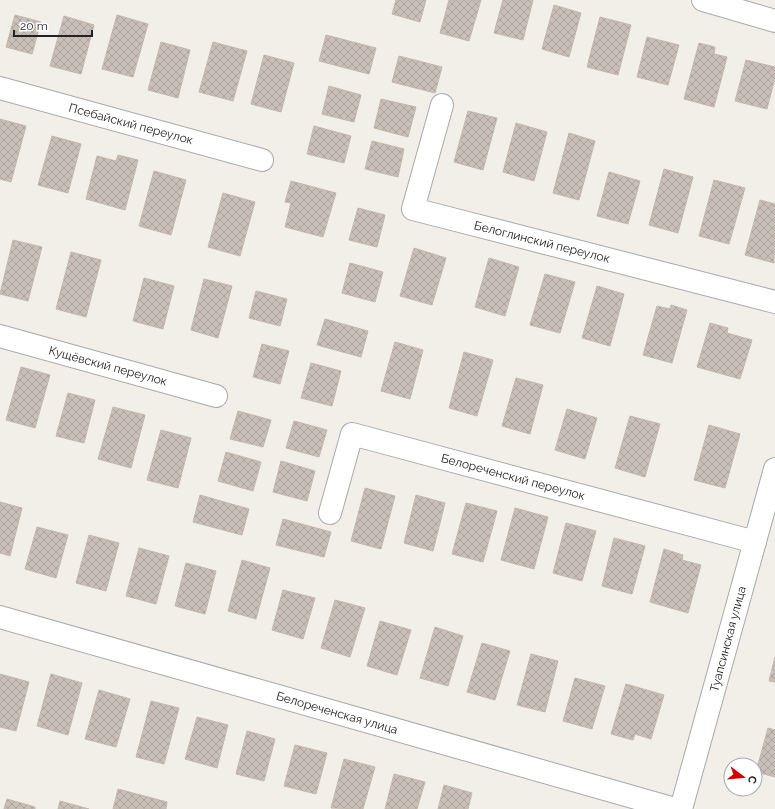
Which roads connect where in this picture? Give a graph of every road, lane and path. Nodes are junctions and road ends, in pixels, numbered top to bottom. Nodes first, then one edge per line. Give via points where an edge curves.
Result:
1 (703, 0) edge
2 (775, 20) edge
3 (0, 88) edge
4 (442, 105) dead end
5 (262, 160) dead end
6 (775, 302) edge
7 (0, 336) edge
8 (216, 396) dead end
9 (775, 469) edge
10 (330, 513) dead end
11 (755, 542) junction
12 (0, 617) edge
13 (675, 809) edge
14 (681, 809) edge

1 - 2 street
3 - 5 street, Псебайский переулок
4 - 6 street, Белоглинский переулок via 413,209
7 - 8 street, Кущёвский переулок
9 - 11 street, Туапсинская улица
10 - 11 street, Белореченский переулок via 352,434
11 - 14 street, Туапсинская улица
12 - 13 street, Белореченская улица

